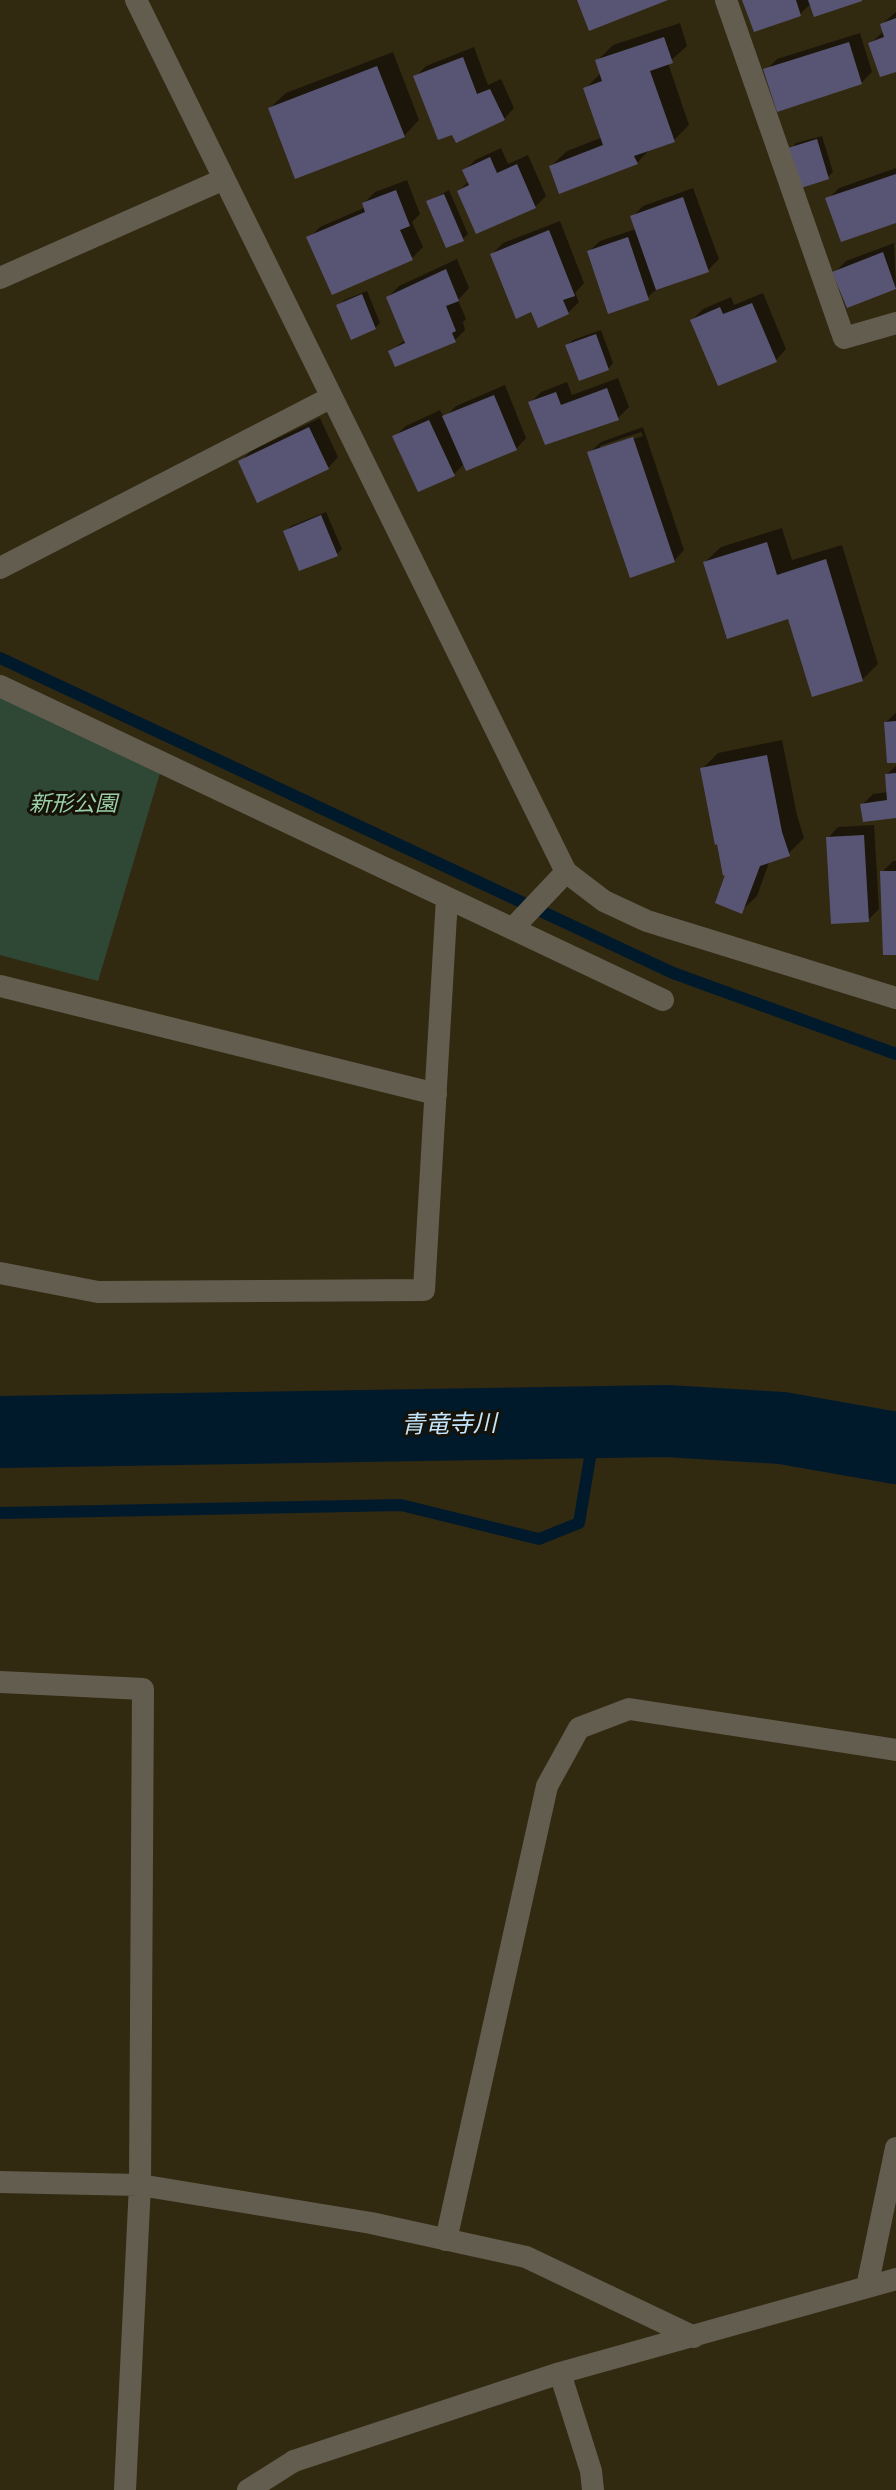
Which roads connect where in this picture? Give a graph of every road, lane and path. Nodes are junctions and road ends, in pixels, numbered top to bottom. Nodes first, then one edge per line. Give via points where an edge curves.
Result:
1 (136, 0) edge
2 (726, 0) edge
3 (222, 180) junction
4 (0, 278) edge
5 (896, 323) edge
6 (330, 398) junction
7 (0, 568) edge
8 (0, 686) edge
9 (566, 872) junction
10 (447, 898) junction
11 (513, 928) junction
12 (0, 986) edge
13 (896, 998) edge
14 (663, 1000) dead end
15 (436, 1094) junction
16 (0, 1273) edge
17 (0, 1682) edge
18 (896, 1750) edge
19 (896, 2148) edge
20 (0, 2182) edge
21 (140, 2185) junction
22 (446, 2240) junction
23 (896, 2279) edge
24 (867, 2287) junction
25 (694, 2337) junction
26 (560, 2373) junction
27 (125, 2490) edge
28 (248, 2490) edge
29 (593, 2490) edge

1 - 3 street
2 - 5 street via 844,338
3 - 4 street
3 - 6 street
6 - 7 street
6 - 9 street
8 - 10 street
9 - 11 street
9 - 13 street via 604,901 647,921
10 - 11 street
10 - 15 street
11 - 14 street
12 - 15 street
15 - 16 street via 424,1290 98,1292
17 - 21 street via 143,1689
18 - 22 street via 629,1709 579,1728 547,1786
19 - 24 street
20 - 21 street
21 - 22 street
21 - 27 street
22 - 25 street via 526,2257
23 - 24 street
24 - 25 street
25 - 26 street
26 - 28 street via 294,2461
26 - 29 street

